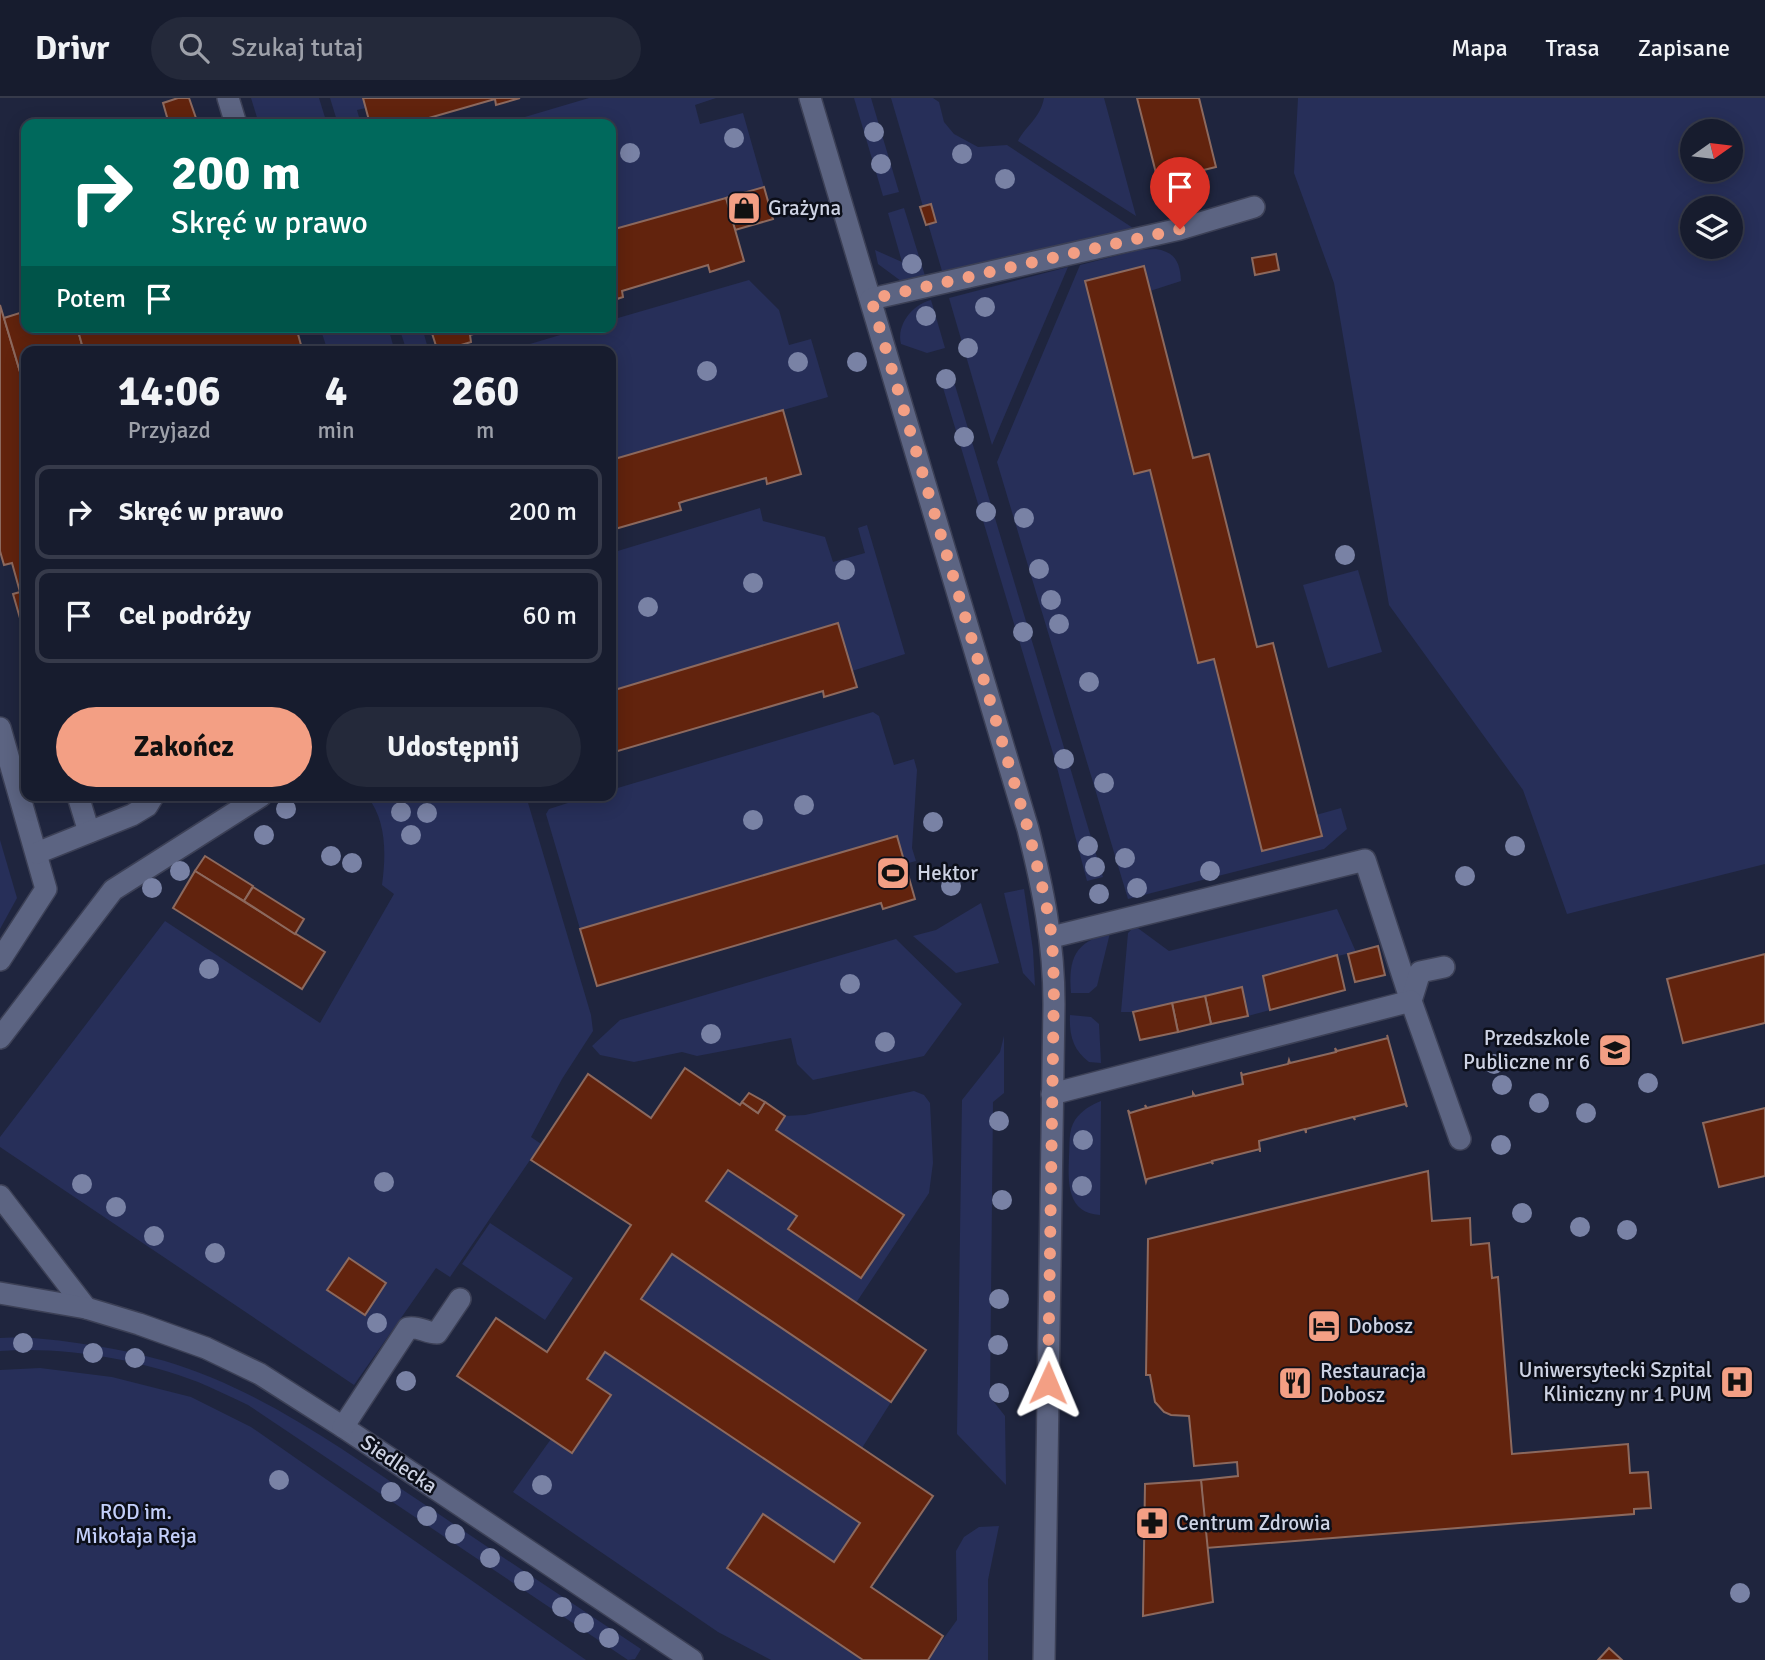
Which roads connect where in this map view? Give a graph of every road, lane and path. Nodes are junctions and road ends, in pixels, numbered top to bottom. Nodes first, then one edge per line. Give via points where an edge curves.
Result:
1 (228, 98) edge
2 (810, 98) edge
3 (234, 119) edge
4 (1254, 207) dead end
5 (871, 299) junction
6 (0, 728) edge
7 (80, 801) edge
8 (150, 801) edge
9 (253, 801) edge
10 (89, 832) junction
11 (37, 853) junction
12 (1052, 937) junction
13 (0, 960) edge
14 (1444, 967) dead end
15 (1411, 1001) junction
16 (0, 1038) edge
17 (1052, 1094) junction
18 (1460, 1139) dead end
19 (0, 1196) edge
20 (0, 1293) edge
21 (27, 1298) junction
22 (460, 1298) dead end
23 (0, 1304) edge
24 (86, 1308) junction
25 (343, 1427) junction
26 (692, 1660) edge
27 (1044, 1660) edge

1 - 3 street
2 - 5 street
4 - 5 street via 1180,229
5 - 12 street via 1028,829
6 - 11 street
7 - 10 street
8 - 10 street via 132,815
9 - 16 street via 113,890
10 - 11 street
11 - 13 street via 47,889
12 - 15 street via 1365,860
12 - 17 street
14 - 15 street via 1420,972
15 - 17 street
15 - 18 street
17 - 27 street
19 - 24 street
20 - 21 street, Siedlecka
21 - 23 street, Siedlecka
21 - 24 street, Siedlecka
22 - 25 street via 437,1333 408,1328
24 - 25 street, Siedlecka via 206,1348 260,1374
25 - 26 street, Siedlecka

